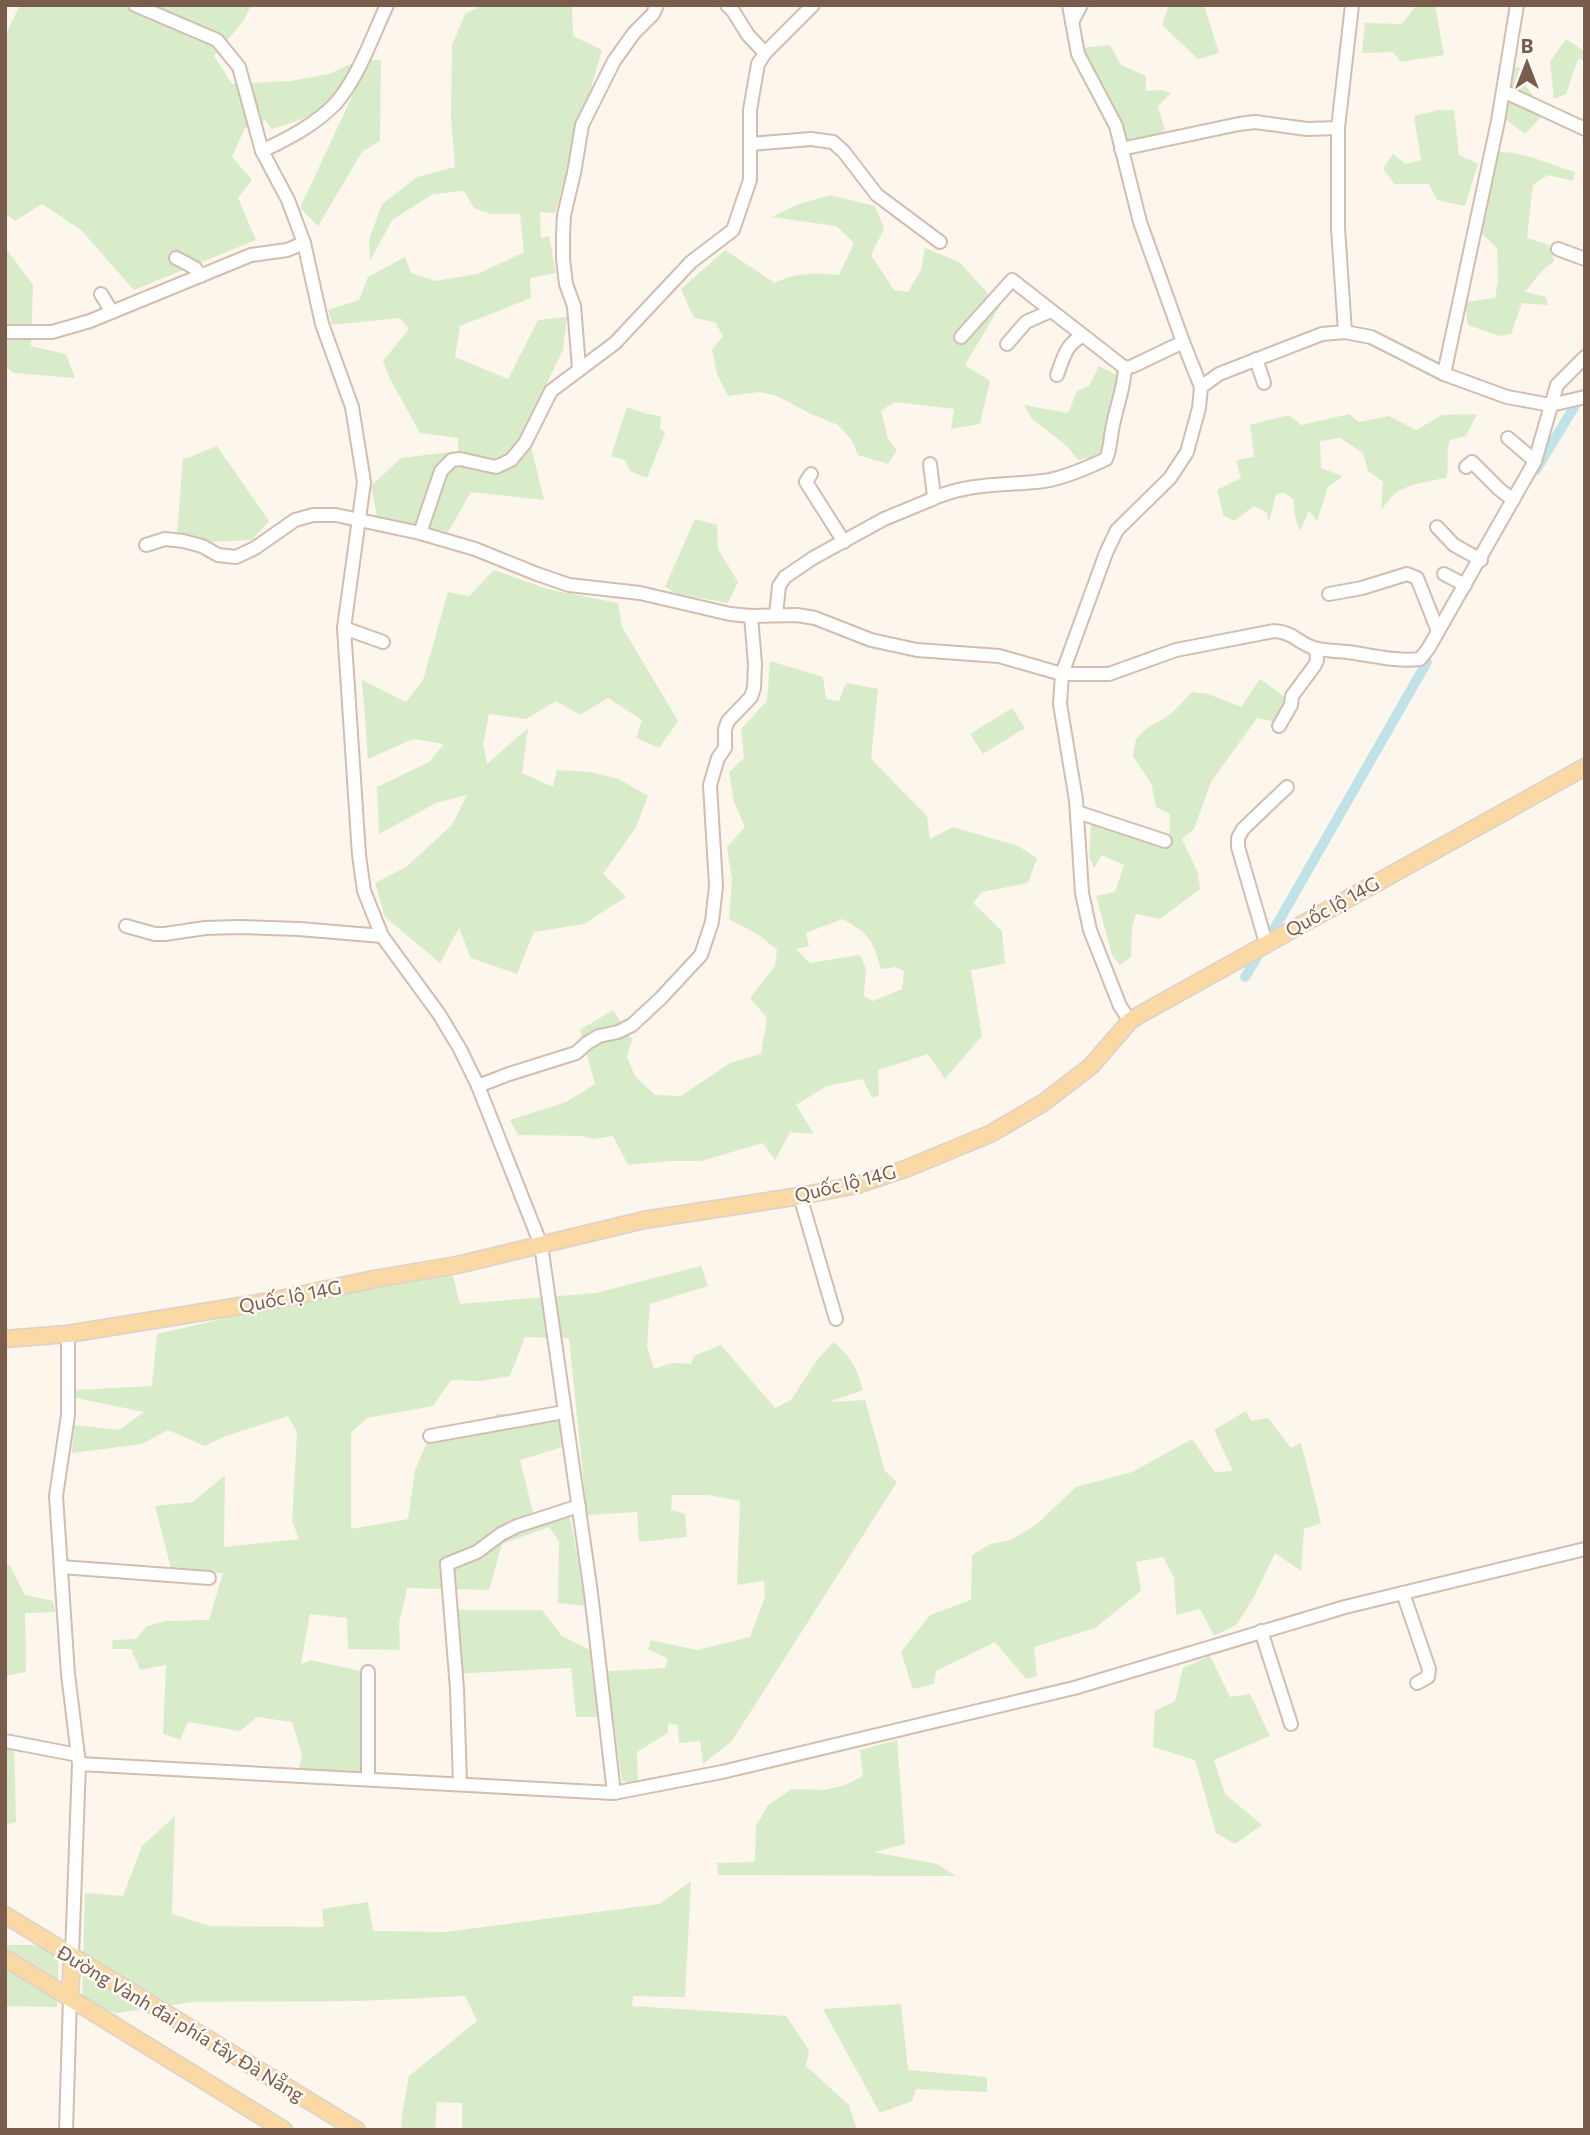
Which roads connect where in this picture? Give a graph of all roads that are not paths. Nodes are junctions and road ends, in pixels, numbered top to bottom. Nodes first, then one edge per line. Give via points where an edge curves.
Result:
1 (135, 5) edge
2 (387, 5) edge
3 (657, 5) edge
4 (727, 5) edge
5 (813, 5) edge
6 (1069, 5) edge
7 (1081, 5) edge
8 (1352, 5) edge
9 (1517, 5) edge
10 (1072, 22) junction
11 (765, 52) junction
12 (1503, 91) junction
13 (1338, 128) junction
14 (1585, 129) edge
15 (750, 144) junction
16 (1121, 149) junction
17 (262, 151) junction
18 (940, 242) dead end
19 (304, 243) junction
20 (1558, 249) dead end
21 (176, 258) dead end
22 (1585, 259) edge
23 (201, 276) junction
24 (101, 294) dead end
25 (1051, 311) junction
26 (112, 312) junction
27 (5, 332) edge
28 (1346, 332) junction
29 (1083, 336) junction
30 (961, 337) dead end
31 (1183, 342) junction
32 (1007, 344) dead end
33 (1585, 357) edge
34 (1256, 359) junction
35 (579, 368) junction
36 (1125, 368) junction
37 (1444, 374) junction
38 (1058, 375) dead end
39 (1264, 383) dead end
40 (1201, 387) junction
41 (1585, 397) edge
42 (1551, 405) junction
43 (1508, 438) dead end
44 (1535, 461) junction
45 (930, 464) dead end
46 (1466, 467) dead end
47 (811, 474) dead end
48 (930, 500) junction
49 (1513, 500) junction
50 (358, 520) junction
51 (1437, 527) dead end
52 (420, 533) junction
53 (844, 542) junction
54 (146, 545) dead end
55 (1481, 560) junction
56 (1444, 574) dead end
57 (1465, 585) junction
58 (1329, 594) dead end
59 (776, 615) junction
60 (751, 617) junction
61 (344, 628) junction
62 (1438, 631) junction
63 (383, 642) dead end
64 (1316, 649) junction
65 (1062, 674) junction
66 (1279, 726) dead end
67 (1585, 767) edge
68 (1287, 788) dead end
69 (1077, 811) junction
70 (1165, 841) dead end
71 (126, 926) dead end
72 (382, 936) junction
73 (1266, 943) junction
74 (1130, 1021) junction
75 (478, 1086) junction
76 (800, 1196) junction
77 (541, 1245) junction
78 (836, 1319) dead end
79 (68, 1334) junction
80 (5, 1339) edge
81 (564, 1412) junction
82 (430, 1436) dead end
83 (579, 1506) junction
84 (1585, 1549) edge
85 (61, 1567) junction
86 (209, 1578) dead end
87 (1403, 1593) junction
88 (1261, 1631) junction
89 (368, 1672) dead end
90 (1416, 1683) dead end
91 (1291, 1724) dead end
92 (5, 1741) edge
93 (78, 1760) junction
94 (368, 1779) junction
95 (460, 1784) junction
96 (614, 1793) junction
97 (5, 1915) edge
98 (72, 1956) junction
99 (5, 1958) edge
100 (70, 1998) junction
101 (66, 2130) edge
102 (284, 2130) edge
103 (357, 2130) edge

1 - 17 street via 217,40 239,67
2 - 17 street via 334,105 305,129
3 - 35 street via 614,61 582,125 563,235
4 - 11 street
5 - 11 street
6 - 10 street
7 - 10 street
8 - 13 street
9 - 12 street
10 - 16 street via 1078,54 1116,126
11 - 15 street via 758,64 750,110
12 - 14 street
12 - 37 street
13 - 16 street via 1248,123
13 - 28 street via 1338,228
15 - 18 street via 811,139 833,142 877,195
15 - 35 street via 750,180 733,230 691,262 615,343
16 - 31 street via 1140,222
17 - 19 street
19 - 23 street via 251,255
19 - 50 street via 323,324 352,407 364,482
20 - 22 street
21 - 23 street
23 - 26 street
24 - 26 street
25 - 29 street
25 - 30 street via 1012,280
25 - 32 street via 1026,322
26 - 27 street via 52,332
28 - 34 street via 1322,334
28 - 37 street via 1371,337
29 - 36 street
29 - 38 street via 1070,345
31 - 36 street
31 - 40 street
33 - 42 street via 1557,385
34 - 39 street
34 - 40 street
35 - 52 street via 551,391 512,460 496,467 460,459 445,464
36 - 48 street via 1106,459 1047,481 997,483
37 - 42 street via 1507,397
40 - 65 street via 1187,452 1170,478 1117,530
41 - 42 street
42 - 44 street
43 - 44 street
44 - 49 street
45 - 48 street via 934,496
46 - 49 street via 1472,462
47 - 53 street via 806,482
48 - 53 street
49 - 55 street
50 - 52 street
50 - 54 street via 313,515 295,520 236,557 183,541 165,539
50 - 61 street
51 - 55 street via 1454,545
52 - 60 street via 569,585 640,593
53 - 59 street via 781,581
55 - 57 street
56 - 57 street
57 - 62 street
58 - 62 street via 1414,576
59 - 60 street
59 - 65 street via 815,618 871,640 917,650 999,656
60 - 75 street via 754,688 728,721 725,748 710,785 716,886 712,922 701,955 632,1025 599,1036 576,1053
61 - 63 street
61 - 72 street via 363,891
62 - 64 street via 1420,659 1381,659
64 - 65 street via 1286,632 1274,631 1176,650 1109,674
64 - 66 street via 1315,666 1292,696
65 - 69 street via 1060,704
67 - 73 main road, Quốc lộ 14G
68 - 73 street via 1238,838
69 - 70 street
69 - 74 street via 1082,893 1090,930
71 - 72 street via 155,934 239,927
72 - 75 street via 439,1014
73 - 74 main road, Quốc lộ 14G
74 - 76 main road, Quốc lộ 14G via 1091,1066 1043,1103 990,1134 857,1185
75 - 77 street
76 - 77 main road, Quốc lộ 14G via 644,1220
76 - 78 street
77 - 79 main road, Quốc lộ 14G via 276,1300
77 - 81 street
79 - 80 main road, Quốc lộ 14G
79 - 85 street via 68,1415 56,1496
81 - 82 street
81 - 83 street
83 - 95 street via 517,1525 477,1552 447,1564
83 - 96 street
84 - 87 street
85 - 86 street
85 - 93 street
87 - 88 street
87 - 90 street via 1429,1669 1428,1677
88 - 91 street
88 - 96 street via 1074,1688 722,1772
89 - 94 street
92 - 93 street
93 - 94 street
93 - 98 street
94 - 95 street
95 - 96 street
97 - 98 main road, Đường Vành đai phía tây Đà Nẵng
98 - 100 main road
98 - 103 main road, Đường Vành đai phía tây Đà Nẵng
99 - 100 main road, Đường Vành đai phía tây Đà Nẵng
100 - 101 street
100 - 102 main road, Đường Vành đai phía tây Đà Nẵng

